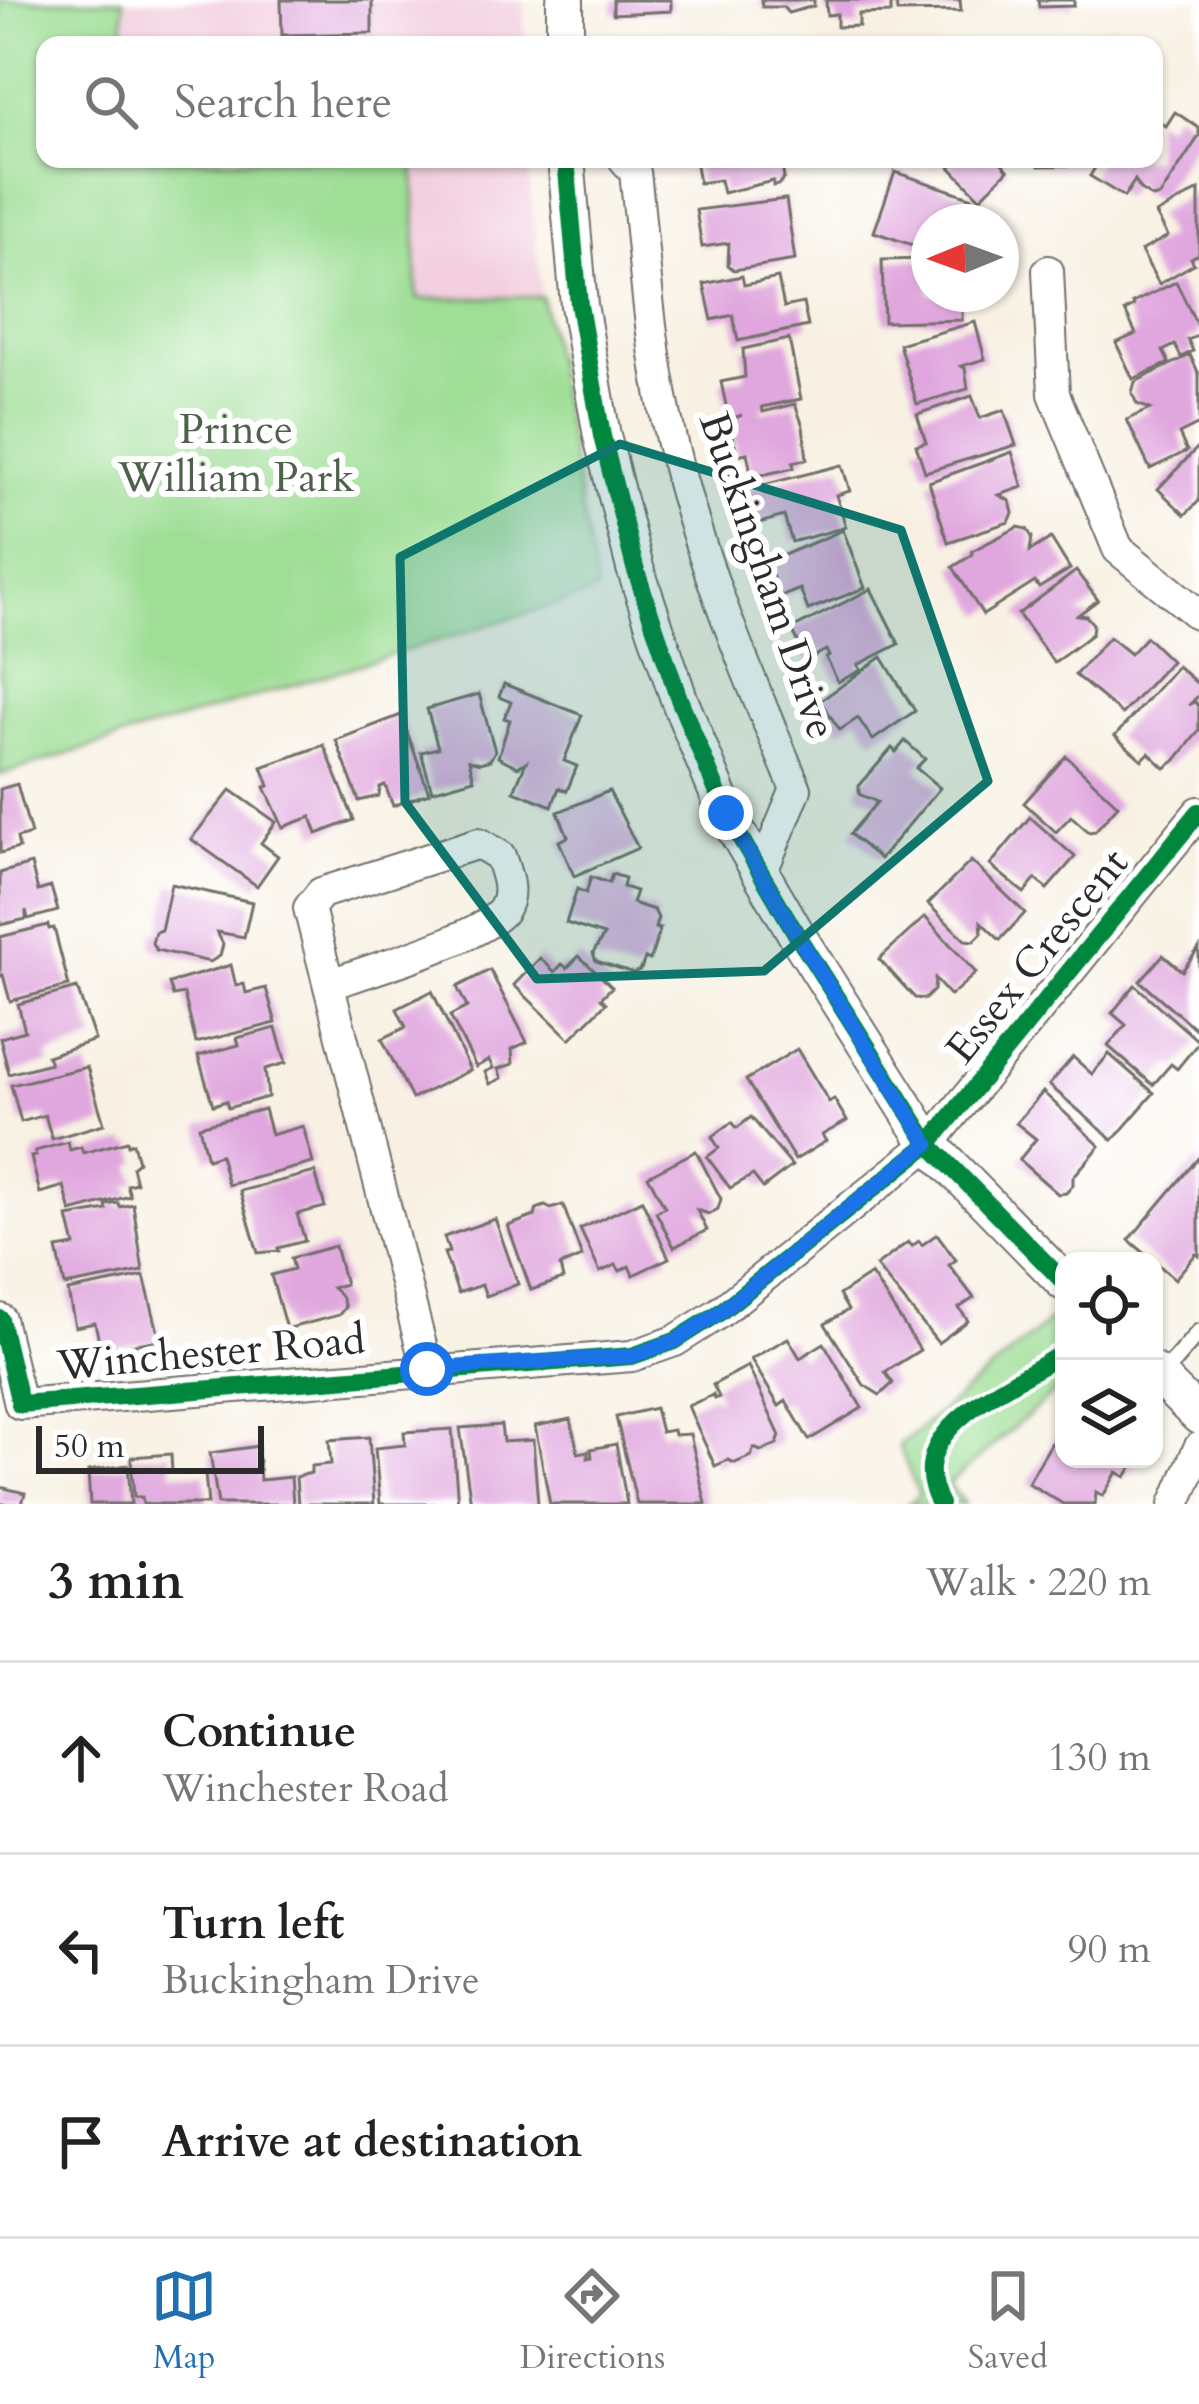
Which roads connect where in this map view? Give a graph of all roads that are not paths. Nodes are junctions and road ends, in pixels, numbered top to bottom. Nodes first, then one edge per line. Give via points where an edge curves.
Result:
1 (565, 0) edge
2 (565, 36) edge
3 (567, 168) edge
4 (631, 168) edge
5 (1048, 271) dead end
6 (1199, 615) edge
7 (1199, 812) edge
8 (761, 874) junction
9 (332, 983) junction
10 (928, 1144) junction
11 (1055, 1273) edge
12 (0, 1318) edge
13 (1199, 1332) edge
14 (427, 1369) junction
15 (1163, 1369) edge
16 (1163, 1381) edge
17 (1199, 1416) edge
18 (1199, 1448) edge
19 (1175, 1504) edge

1 - 2 street
3 - 8 street via 583,326 635,568 726,813
4 - 8 street, Buckingham Drive via 666,416 704,551 796,789
5 - 6 street via 1054,394 1118,549
7 - 10 street, Essex Crescent
8 - 10 street
9 - 9 street via 485,927 505,908 509,884 500,856 479,844 321,893 309,908
9 - 14 street
10 - 11 street
10 - 14 street, Winchester Road via 675,1341 632,1356
12 - 14 street, Winchester Road via 20,1404
13 - 15 lane
16 - 17 street
18 - 19 street

